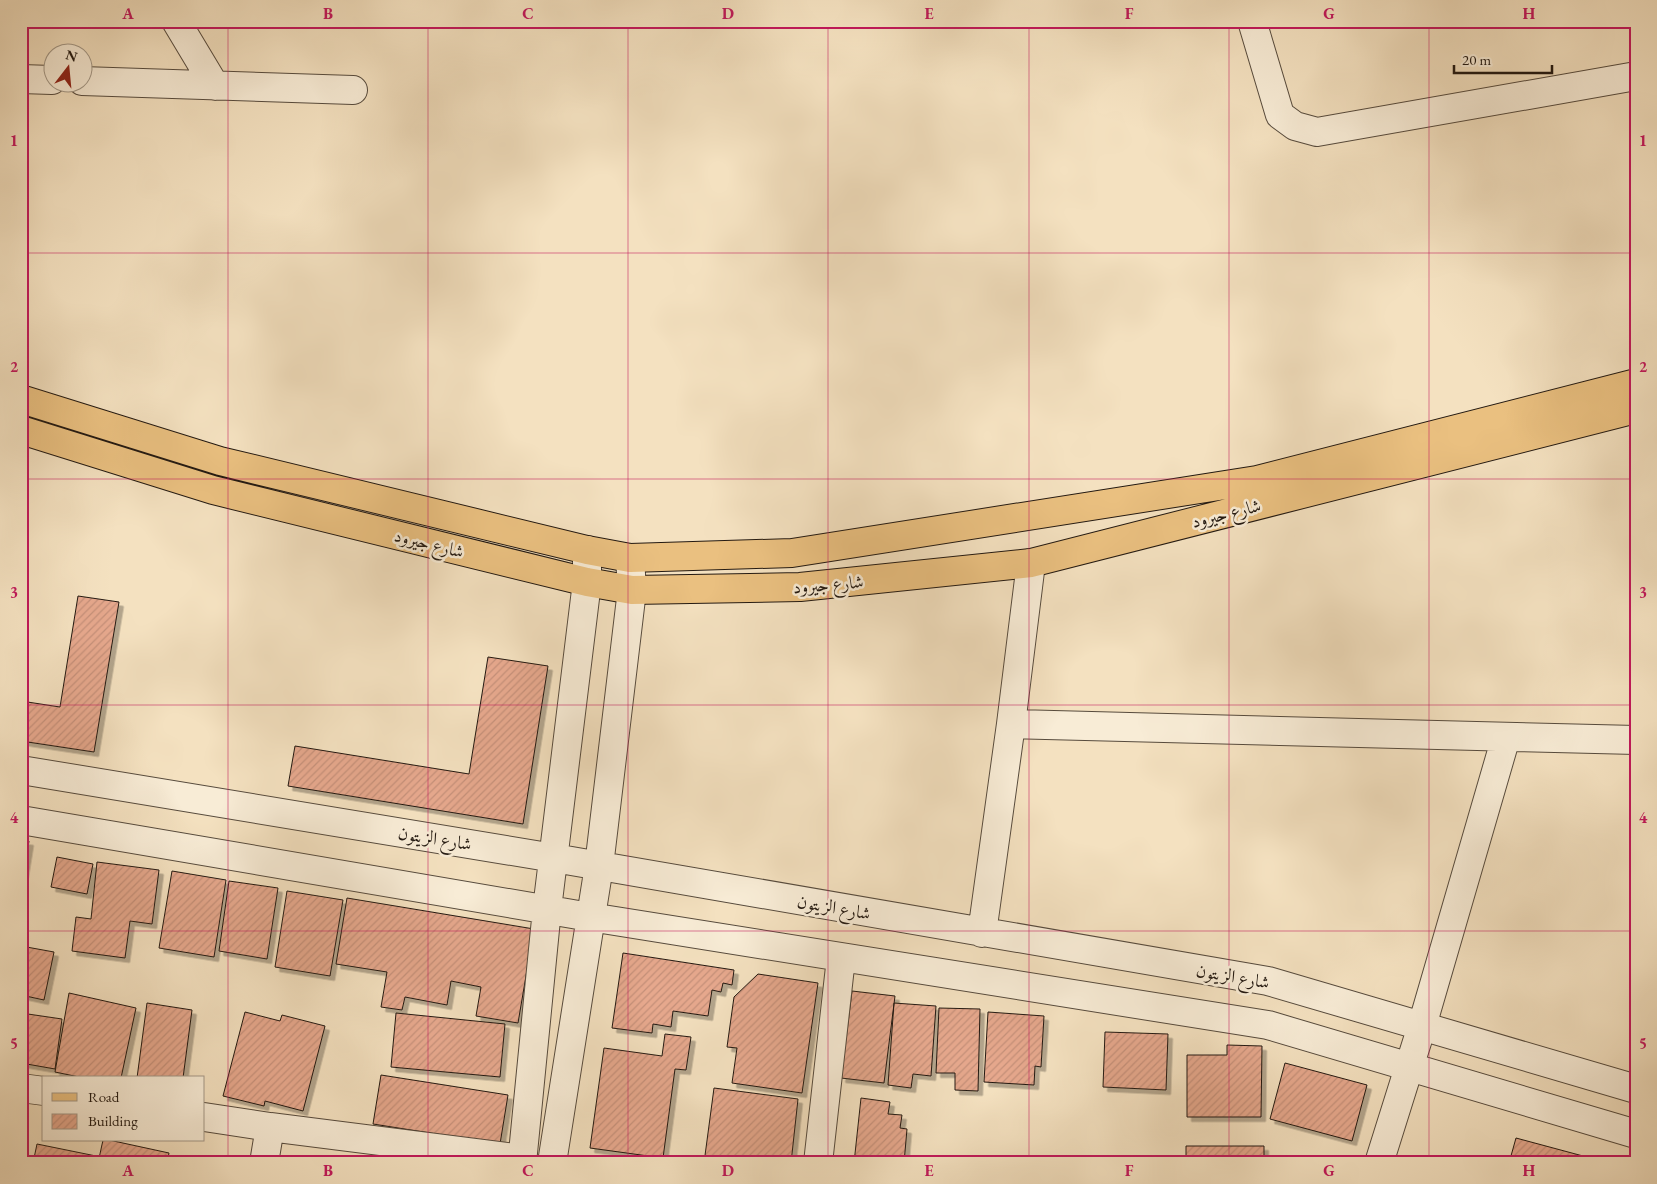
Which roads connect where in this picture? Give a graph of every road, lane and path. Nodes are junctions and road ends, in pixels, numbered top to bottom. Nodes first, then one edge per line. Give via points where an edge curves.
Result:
1 (176, 21) edge
2 (1252, 21) edge
3 (1636, 76) edge
4 (21, 79) edge
5 (42, 80) edge
6 (92, 81) edge
7 (215, 86) junction
8 (353, 90) dead end
9 (1636, 383) edge
10 (21, 399) edge
11 (1636, 409) edge
12 (21, 430) edge
13 (587, 550) junction
14 (630, 558) junction
15 (1031, 563) junction
16 (586, 582) junction
17 (632, 590) junction
18 (1011, 724) junction
19 (1506, 737) junction
20 (1636, 740) edge
21 (21, 770) edge
22 (21, 820) edge
23 (554, 858) junction
24 (599, 866) junction
25 (547, 909) junction
26 (590, 917) junction
27 (982, 933) junction
28 (841, 958) junction
29 (1422, 1026) junction
30 (1409, 1067) junction
31 (21, 1088) edge
32 (1636, 1089) edge
33 (42, 1091) edge
34 (205, 1117) edge
35 (270, 1127) junction
36 (1636, 1134) edge
37 (522, 1161) edge
38 (264, 1163) edge
39 (552, 1163) edge
40 (818, 1163) edge
41 (1379, 1163) edge

1 - 7 street
2 - 3 street via 1280,115 1295,126 1318,132
4 - 5 street
6 - 7 street
7 - 8 street
9 - 14 main road, شارع جيرود via 1257,480 792,553
10 - 13 main road, شارع جيرود via 220,461
11 - 15 main road, شارع جيرود
12 - 16 main road, شارع جيرود via 213,490
13 - 14 main road, شارع جيرود
13 - 16 street
14 - 17 street
15 - 17 main road, شارع جيرود via 800,587
15 - 18 street
16 - 17 main road, شارع جيرود
16 - 23 street
17 - 24 street
18 - 19 street
18 - 27 street
19 - 20 street
19 - 29 street
21 - 23 street, شارع الزيتون
22 - 25 street
23 - 24 street, شارع الزيتون
23 - 25 street
24 - 26 street
24 - 27 street, شارع الزيتون
25 - 26 street
25 - 37 street
26 - 28 street
26 - 39 street
27 - 29 street, شارع الزيتون via 1268,981
28 - 30 street via 1268,1025
28 - 40 street
29 - 30 street
29 - 32 street, شارع الزيتون
30 - 36 street
30 - 41 street
31 - 33 street
34 - 35 street
35 - 37 street
35 - 38 street

